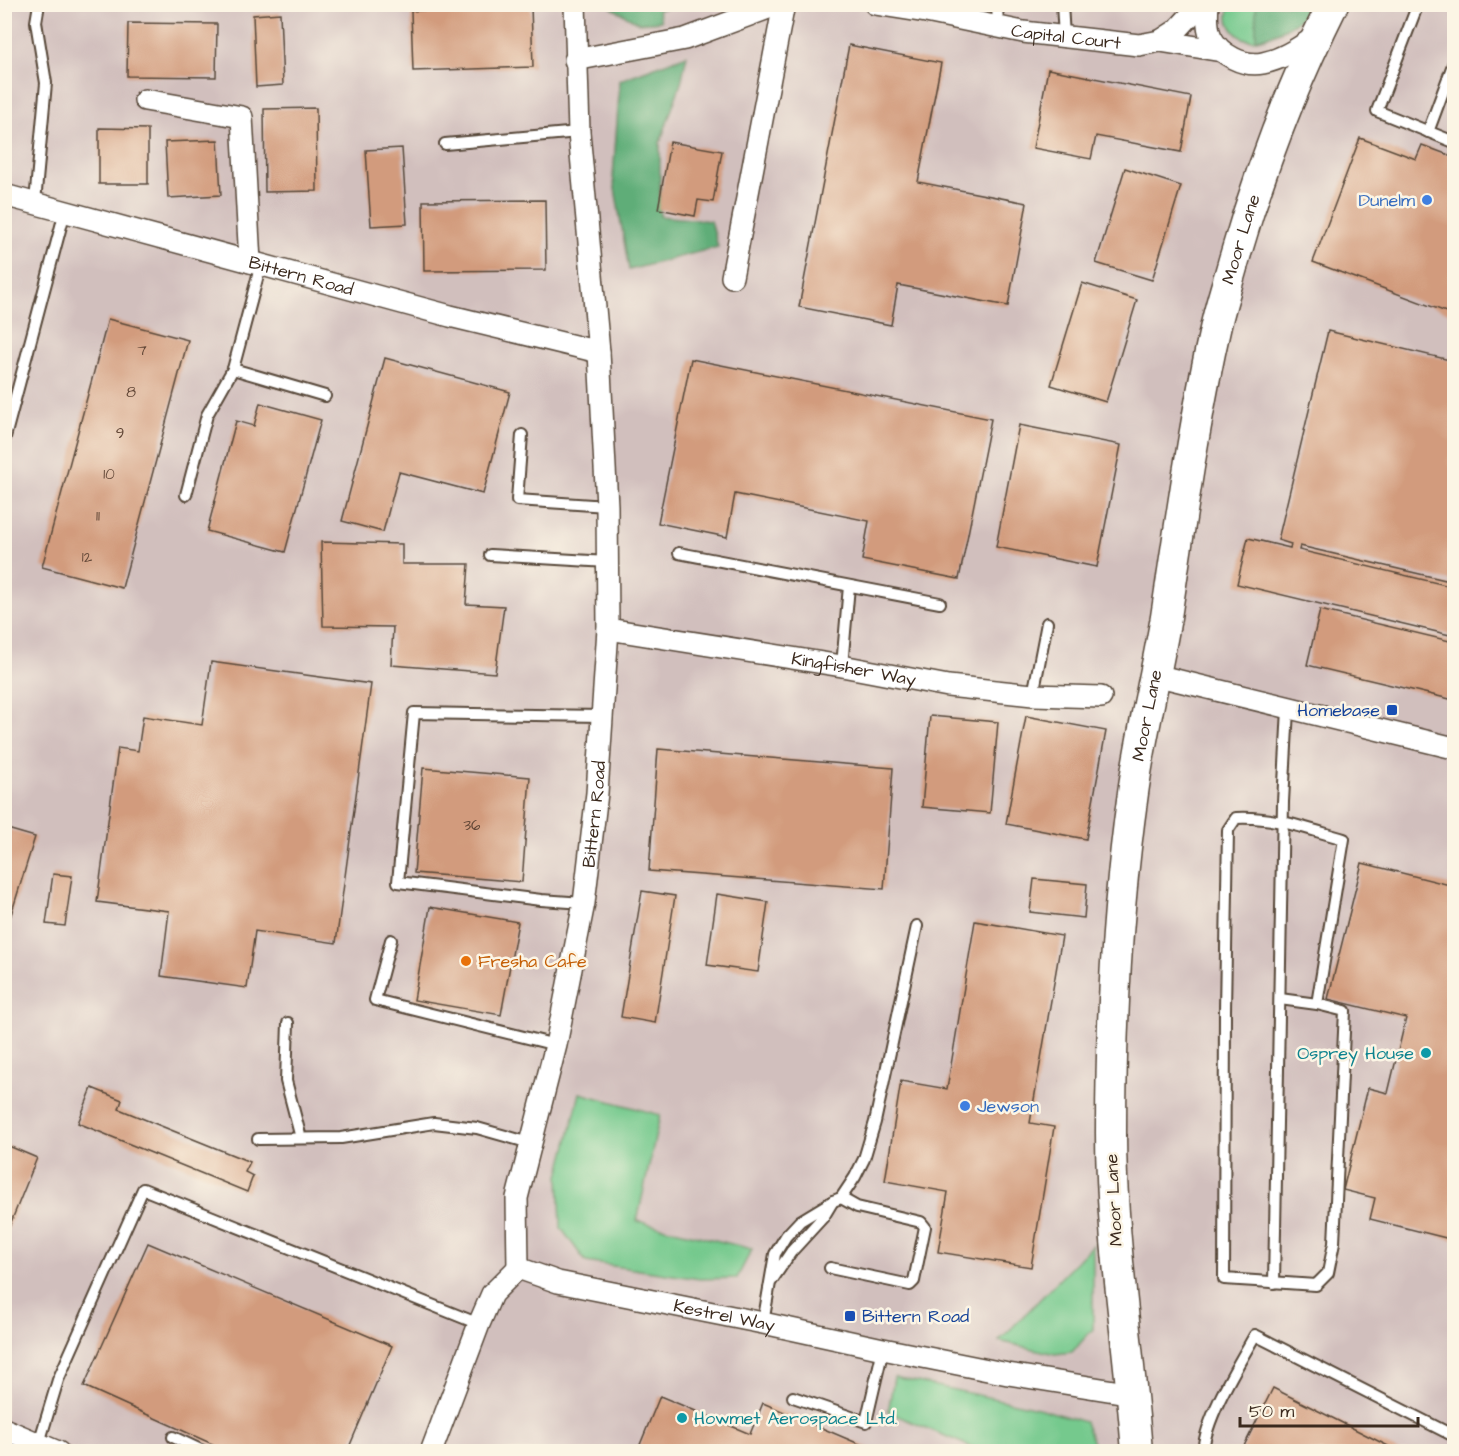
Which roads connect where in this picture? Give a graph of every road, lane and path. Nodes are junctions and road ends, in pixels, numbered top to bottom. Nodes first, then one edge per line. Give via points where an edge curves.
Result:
1 (39, 4) edge
2 (575, 4) edge
3 (779, 4) edge
4 (784, 4) edge
5 (875, 4) edge
6 (997, 4) edge
7 (1062, 4) edge
8 (1201, 4) edge
9 (1208, 4) edge
10 (1333, 4) edge
11 (1418, 4) edge
12 (998, 27) junction
13 (1318, 34) junction
14 (1064, 37) junction
15 (1160, 41) junction
16 (1222, 51) junction
17 (575, 60) junction
18 (1455, 62) edge
19 (145, 100) dead end
20 (579, 132) junction
21 (1428, 132) junction
22 (1455, 142) edge
23 (445, 144) dead end
24 (4, 195) edge
25 (35, 202) junction
26 (65, 211) junction
27 (256, 263) junction
28 (732, 277) dead end
29 (599, 352) junction
30 (234, 369) junction
31 (325, 396) dead end
32 (522, 435) dead end
33 (4, 441) edge
34 (186, 495) dead end
35 (607, 506) junction
36 (679, 554) dead end
37 (490, 555) dead end
38 (608, 562) junction
39 (849, 585) junction
40 (940, 603) dead end
41 (1047, 623) dead end
42 (608, 629) junction
43 (842, 666) junction
44 (1155, 675) junction
45 (1034, 695) junction
46 (1101, 698) dead end
47 (1288, 709) junction
48 (603, 716) junction
49 (1455, 748) edge
50 (1282, 821) junction
51 (584, 903) junction
52 (917, 926) dead end
53 (392, 940) dead end
54 (1280, 999) junction
55 (1317, 1004) junction
56 (288, 1023) dead end
57 (556, 1046) junction
58 (301, 1138) junction
59 (258, 1139) dead end
60 (530, 1143) junction
61 (837, 1200) junction
62 (518, 1268) junction
63 (830, 1268) dead end
64 (1274, 1283) junction
65 (763, 1323) junction
66 (479, 1324) junction
67 (883, 1349) junction
68 (1133, 1394) junction
69 (793, 1397) dead end
70 (4, 1429) edge
71 (1455, 1436) edge
72 (173, 1437) dead end
73 (48, 1448) edge
74 (205, 1452) edge
75 (431, 1452) edge
76 (1137, 1452) edge
77 (1203, 1452) edge

1 - 25 lane via 36,22 46,83
2 - 17 street, Bittern Road
3 - 17 street via 685,39
4 - 28 street
5 - 12 street, Capital Court
6 - 12 lane
7 - 14 lane
8 - 15 street via 1177,30
9 - 16 street via 1211,37
10 - 13 main road, Moor Lane
11 - 21 lane via 1377,111
12 - 14 street, Capital Court
13 - 16 street, Capital Court via 1295,51 1262,64 1240,62
13 - 44 main road, Moor Lane via 1249,208 1216,323
14 - 15 street, Capital Court via 1139,45
15 - 16 street, Capital Court
17 - 20 street, Bittern Road
18 - 21 lane
19 - 27 street via 242,117
20 - 23 lane
20 - 29 street, Bittern Road
21 - 22 lane
24 - 25 street, Bittern Road
25 - 26 street, Bittern Road
26 - 27 street, Bittern Road
26 - 33 lane
27 - 29 street, Bittern Road
27 - 30 lane
29 - 35 street, Bittern Road
30 - 31 lane
30 - 34 lane via 207,415
32 - 35 lane via 517,500
35 - 38 street, Bittern Road
36 - 39 lane
37 - 38 lane
38 - 42 street, Bittern Road
39 - 40 lane
39 - 43 lane
41 - 45 lane
42 - 43 street, Kingfisher Way
42 - 48 street, Bittern Road
43 - 45 street, Kingfisher Way via 948,686
44 - 47 street
44 - 68 main road, Moor Lane via 1140,745 1122,878 1113,1021 1113,1210
45 - 46 street, Kingfisher Way
47 - 49 street
47 - 50 lane
48 - 51 street, Bittern Road
48 - 51 lane via 414,713 398,882
50 - 54 lane
50 - 55 lane via 1344,839
50 - 64 lane via 1236,818 1228,830 1224,1279
51 - 57 street, Bittern Road
52 - 61 lane via 875,1122 864,1159
53 - 57 lane via 375,1000
54 - 55 lane
54 - 64 lane
55 - 64 lane via 1345,1011 1334,1243 1328,1273 1316,1285
56 - 58 lane via 286,1081
57 - 60 street, Bittern Road
58 - 59 lane
58 - 60 lane via 341,1138 434,1123 477,1128
60 - 62 street, Bittern Road via 517,1198
61 - 63 lane via 921,1222 925,1227 910,1285
61 - 65 lane via 800,1221 775,1254
62 - 65 street, Kestrel Way via 558,1282
62 - 66 street via 492,1294
65 - 67 street, Kestrel Way
66 - 73 lane via 143,1189 58,1380
66 - 75 street
67 - 68 street, Kestrel Way
67 - 69 lane via 866,1422
68 - 76 main road, Moor Lane
70 - 73 street
71 - 77 lane via 1255,1335 1228,1383 1204,1439
72 - 74 lane

